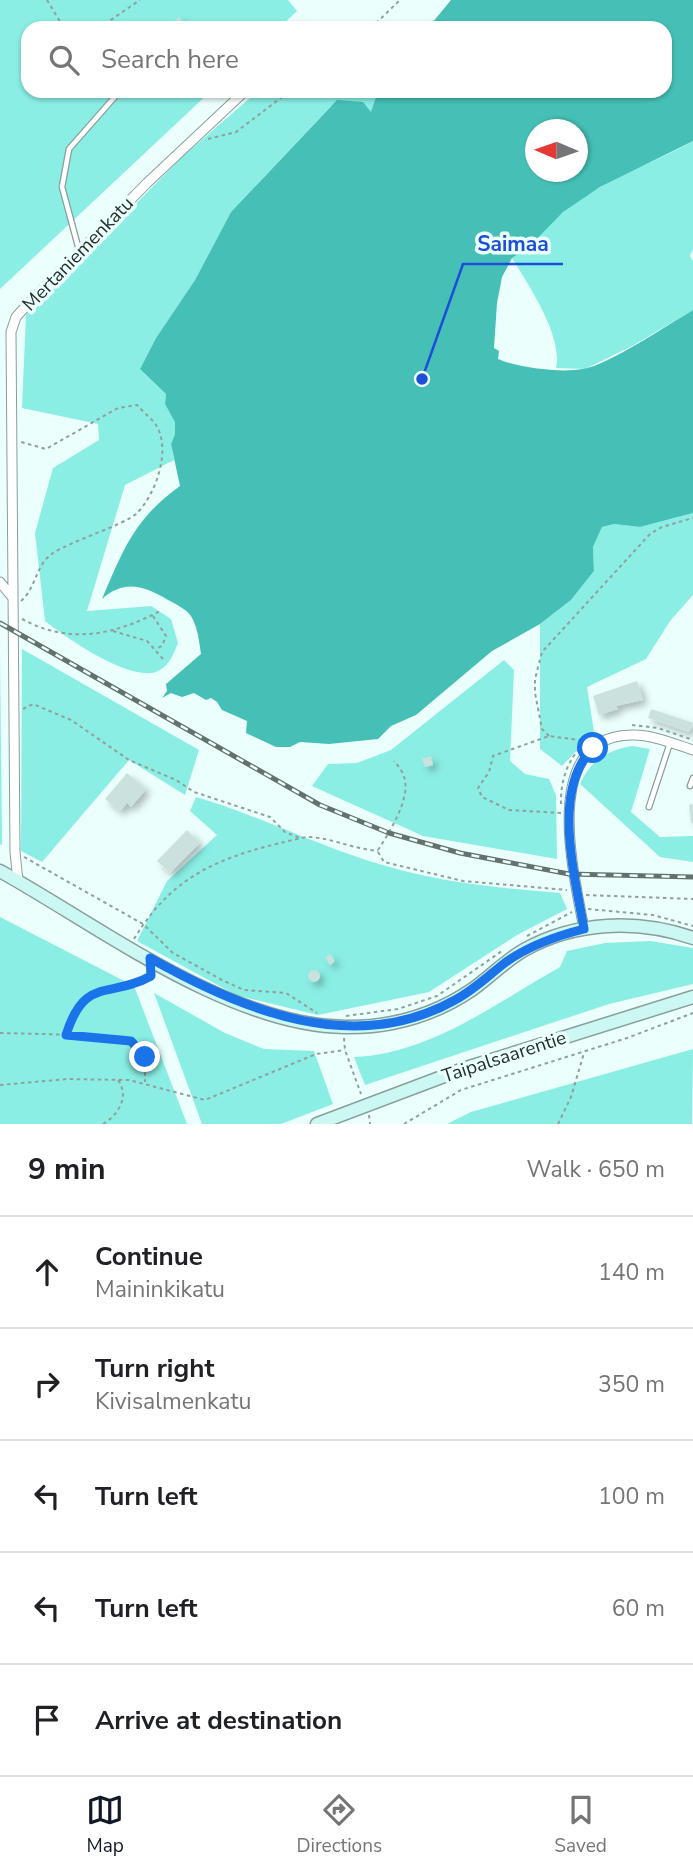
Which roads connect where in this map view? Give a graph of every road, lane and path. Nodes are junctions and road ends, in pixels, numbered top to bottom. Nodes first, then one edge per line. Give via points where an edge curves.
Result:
1 (47, 0) edge
2 (140, 0) edge
3 (400, 0) edge
4 (60, 21) edge
5 (109, 21) edge
6 (378, 21) edge
7 (100, 98) edge
8 (114, 98) edge
9 (237, 98) edge
10 (280, 98) edge
11 (108, 105) junction
12 (187, 144) junction
13 (79, 252) junction
14 (12, 440) junction
15 (693, 518) edge
16 (0, 582) edge
17 (15, 607) junction
18 (163, 610) dead end
19 (153, 615) junction
20 (112, 631) junction
21 (155, 649) junction
22 (163, 659) dead end
23 (15, 712) junction
24 (624, 727) dead end
25 (597, 734) dead end
26 (549, 736) junction
27 (693, 740) edge
28 (587, 741) junction
29 (670, 743) junction
30 (693, 750) edge
31 (394, 761) dead end
32 (693, 778) edge
33 (690, 786) dead end
34 (649, 807) dead end
35 (561, 813) junction
36 (562, 821) dead end
37 (300, 838) junction
38 (378, 851) junction
39 (15, 852) junction
40 (0, 871) edge
41 (18, 881) junction
42 (569, 882) dead end
43 (573, 896) junction
44 (693, 899) edge
45 (570, 913) dead end
46 (143, 923) junction
47 (584, 929) junction
48 (693, 938) edge
49 (129, 946) junction
50 (150, 958) junction
51 (693, 997) edge
52 (693, 1013) edge
53 (322, 1017) dead end
54 (344, 1027) junction
55 (0, 1033) edge
56 (66, 1035) junction
57 (345, 1050) junction
58 (584, 1051) junction
59 (118, 1080) junction
60 (145, 1084) junction
61 (0, 1085) edge
62 (362, 1094) dead end
63 (369, 1114) dead end
64 (103, 1124) edge
65 (317, 1124) edge
66 (370, 1124) edge
67 (404, 1124) edge
68 (558, 1124) edge

1 - 4 path
2 - 5 path
3 - 6 path
7 - 11 path
8 - 11 lane
9 - 12 street, Mertaniemenkatu
10 - 12 path via 236,132
11 - 13 lane via 69,149 62,187
12 - 13 street, Mertaniemenkatu
13 - 14 street, Mertaniemenkatu via 16,317 11,332
14 - 17 street, Mertaniemenkatu
14 - 17 path via 46,449 118,408 137,405 157,427 162,448 160,476 135,515 52,553 40,564 34,583
15 - 26 path via 650,534 542,652 535,679 536,700 542,729
16 - 17 street
17 - 20 path via 44,631 69,635
17 - 23 street, Mertaniemenkatu
18 - 19 path
19 - 20 path
19 - 21 path via 166,636
20 - 21 path via 147,640
21 - 22 path
23 - 37 path via 33,704 71,720 129,760 194,792 270,817 285,832
23 - 39 street, Mertaniemenkatu
24 - 27 path via 636,724
25 - 28 path
26 - 28 path
26 - 35 path via 493,756 478,788 482,797 509,810
28 - 35 path via 574,752 565,774
29 - 30 street
29 - 34 lane
29 - 43 street via 637,735 613,737 593,748 578,766 570,796
31 - 38 path via 403,774 405,792
32 - 33 lane
35 - 36 path
37 - 38 path via 319,837
37 - 46 path via 221,859 169,894
38 - 43 path via 384,862 463,881
39 - 41 street, Mertaniemenkatu
39 - 46 path
40 - 41 street
41 - 49 street
42 - 43 path
43 - 44 path
43 - 45 path
43 - 47 street
46 - 49 path
46 - 53 path via 173,953 222,979 244,990 286,993
47 - 48 street via 638,926
47 - 54 street via 522,951 475,988 432,1012 384,1025
49 - 50 street
50 - 54 street via 233,1001
50 - 56 path via 151,976 91,994
51 - 65 street, Taipalsaarentie via 463,1069
52 - 58 path
54 - 57 path
55 - 56 path
56 - 60 path via 131,1041 145,1057
57 - 60 path via 316,1054 205,1100
57 - 62 path
58 - 67 path via 461,1090
58 - 68 path
59 - 60 path
59 - 61 path
59 - 64 path via 124,1093 120,1107 114,1118
63 - 66 path

